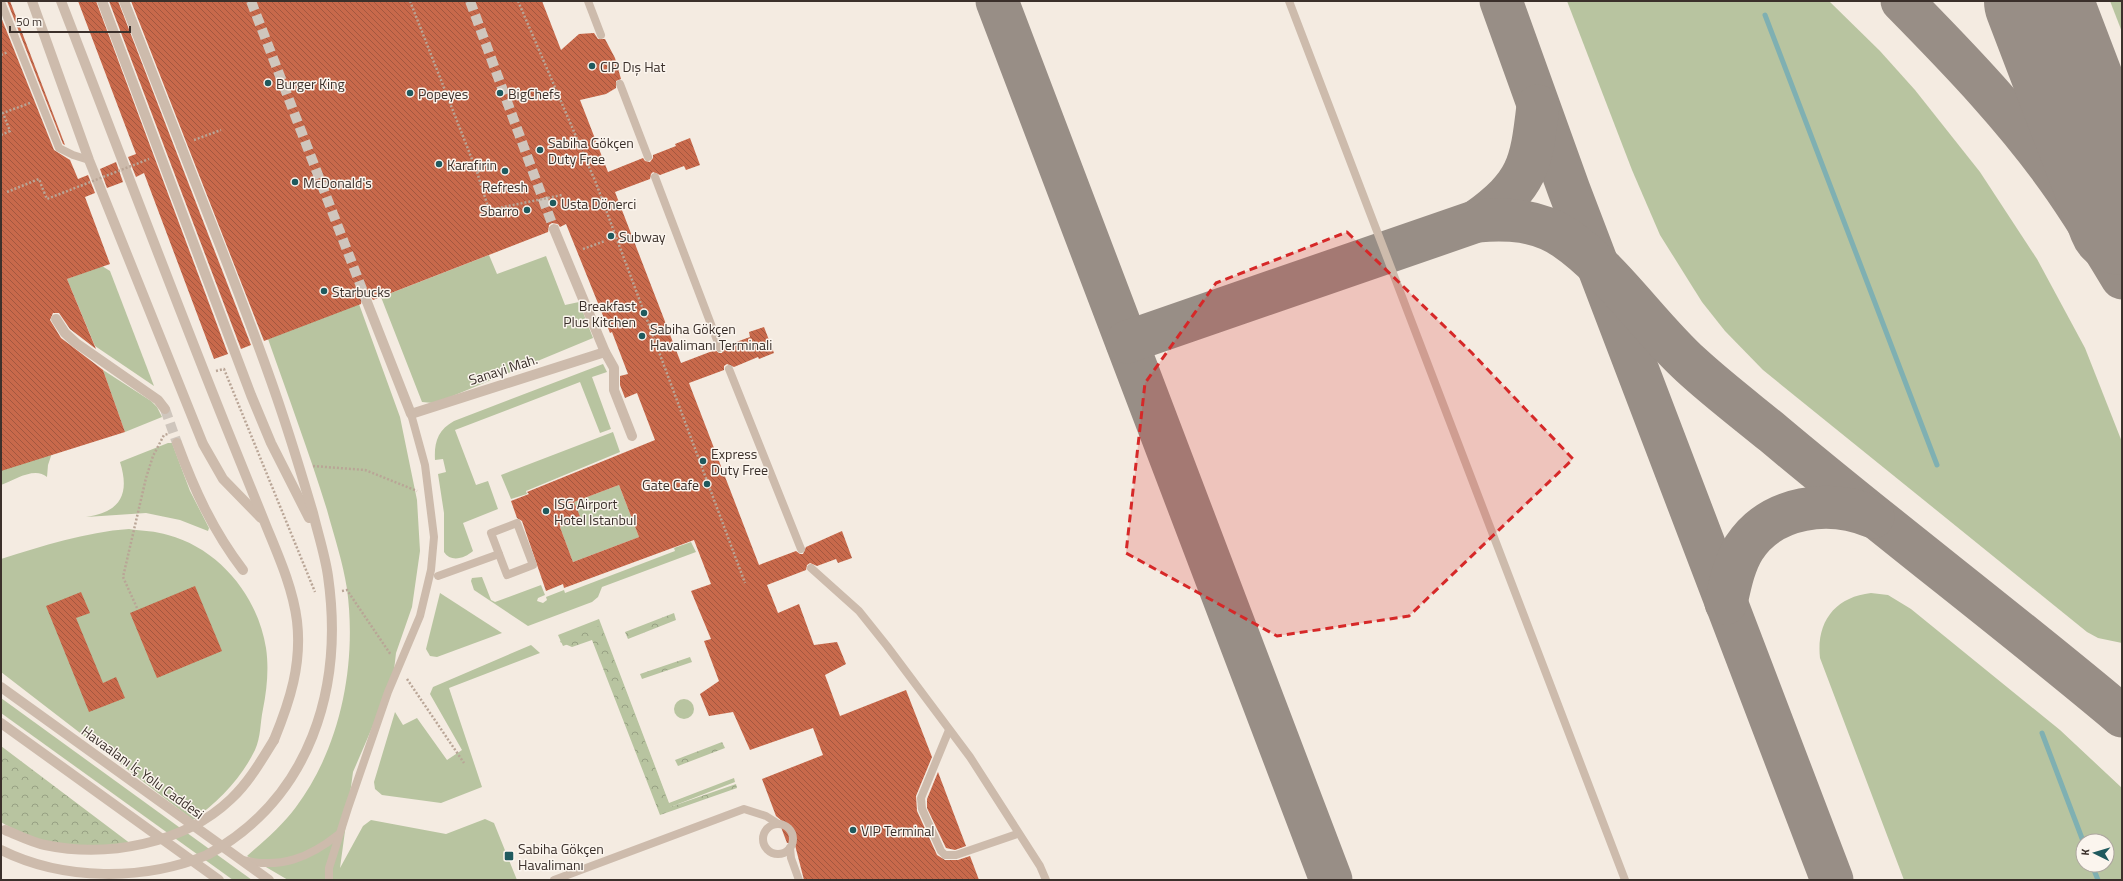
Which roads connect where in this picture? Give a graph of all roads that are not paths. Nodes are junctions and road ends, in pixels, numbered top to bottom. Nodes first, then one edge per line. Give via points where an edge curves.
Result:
1 (32, 1) edge
2 (61, 1) edge
3 (102, 1) edge
4 (124, 1) edge
5 (588, 1) edge
6 (1289, 1) edge
7 (1, 2) edge
8 (601, 35) dead end
9 (620, 84) dead end
10 (648, 157) dead end
11 (89, 160) junction
12 (655, 177) dead end
13 (554, 229) tunnel mouth
14 (367, 302) tunnel mouth
15 (56, 319) dead end
16 (720, 348) dead end
17 (605, 352) junction
18 (729, 369) dead end
19 (165, 409) tunnel mouth
20 (411, 414) junction
21 (632, 436) dead end
22 (177, 443) tunnel mouth
23 (265, 522) junction
24 (320, 538) junction
25 (801, 549) dead end
26 (499, 554) junction
27 (811, 568) dead end
28 (243, 570) dead end
29 (438, 576) dead end
30 (1, 687) edge
31 (1, 723) edge
32 (949, 730) junction
33 (777, 823) junction
34 (3, 829) edge
35 (339, 834) junction
36 (1017, 834) junction
37 (790, 848) junction
38 (1, 850) edge
39 (240, 859) junction
40 (219, 880) edge
41 (269, 880) edge
42 (329, 880) edge
43 (554, 880) edge
44 (799, 880) edge
45 (1046, 880) edge
46 (1625, 880) edge

1 - 11 street
2 - 23 street
3 - 24 street, bridge via 254,402 278,457
4 - 24 street, bridge via 264,360 298,461
5 - 8 lane
6 - 46 lane
7 - 11 lane via 59,148
9 - 10 lane
11 - 23 street via 203,444 223,479
12 - 16 lane
13 - 17 street
14 - 20 street
15 - 19 street via 76,343 158,400
17 - 20 street, Sanayi Mah.
17 - 21 street via 614,368 614,390
18 - 25 lane
20 - 35 lane via 425,465 429,496 434,537 431,570 420,616 388,692
22 - 28 street via 207,514
23 - 34 street, bridge via 290,588 297,619 299,641 294,687 274,740 258,766 230,800 203,819 165,838 120,848 83,849 44,844
24 - 38 street, bridge via 328,575 332,619 332,646 326,696 319,721 296,770 281,792 254,822 230,841 192,862 157,874 131,878 92,878 50,871
26 - 26 lane via 507,575 533,565 517,523 491,533
26 - 29 lane
27 - 32 lane via 859,611
30 - 39 street, Havaalanı İç Yolu Caddesi
31 - 40 street
32 - 36 lane via 970,757
32 - 36 lane via 921,798 922,810 941,851 945,855 956,855
33 - 37 lane via 790,828 793,841
33 - 37 lane via 767,827 763,832 764,845 767,850 780,854
33 - 43 lane via 766,816 744,809
35 - 39 lane via 320,849 291,861 261,864
35 - 42 lane via 329,868
36 - 45 lane via 1040,866
37 - 44 lane
39 - 41 street, Havaalanı İç Yolu Caddesi

